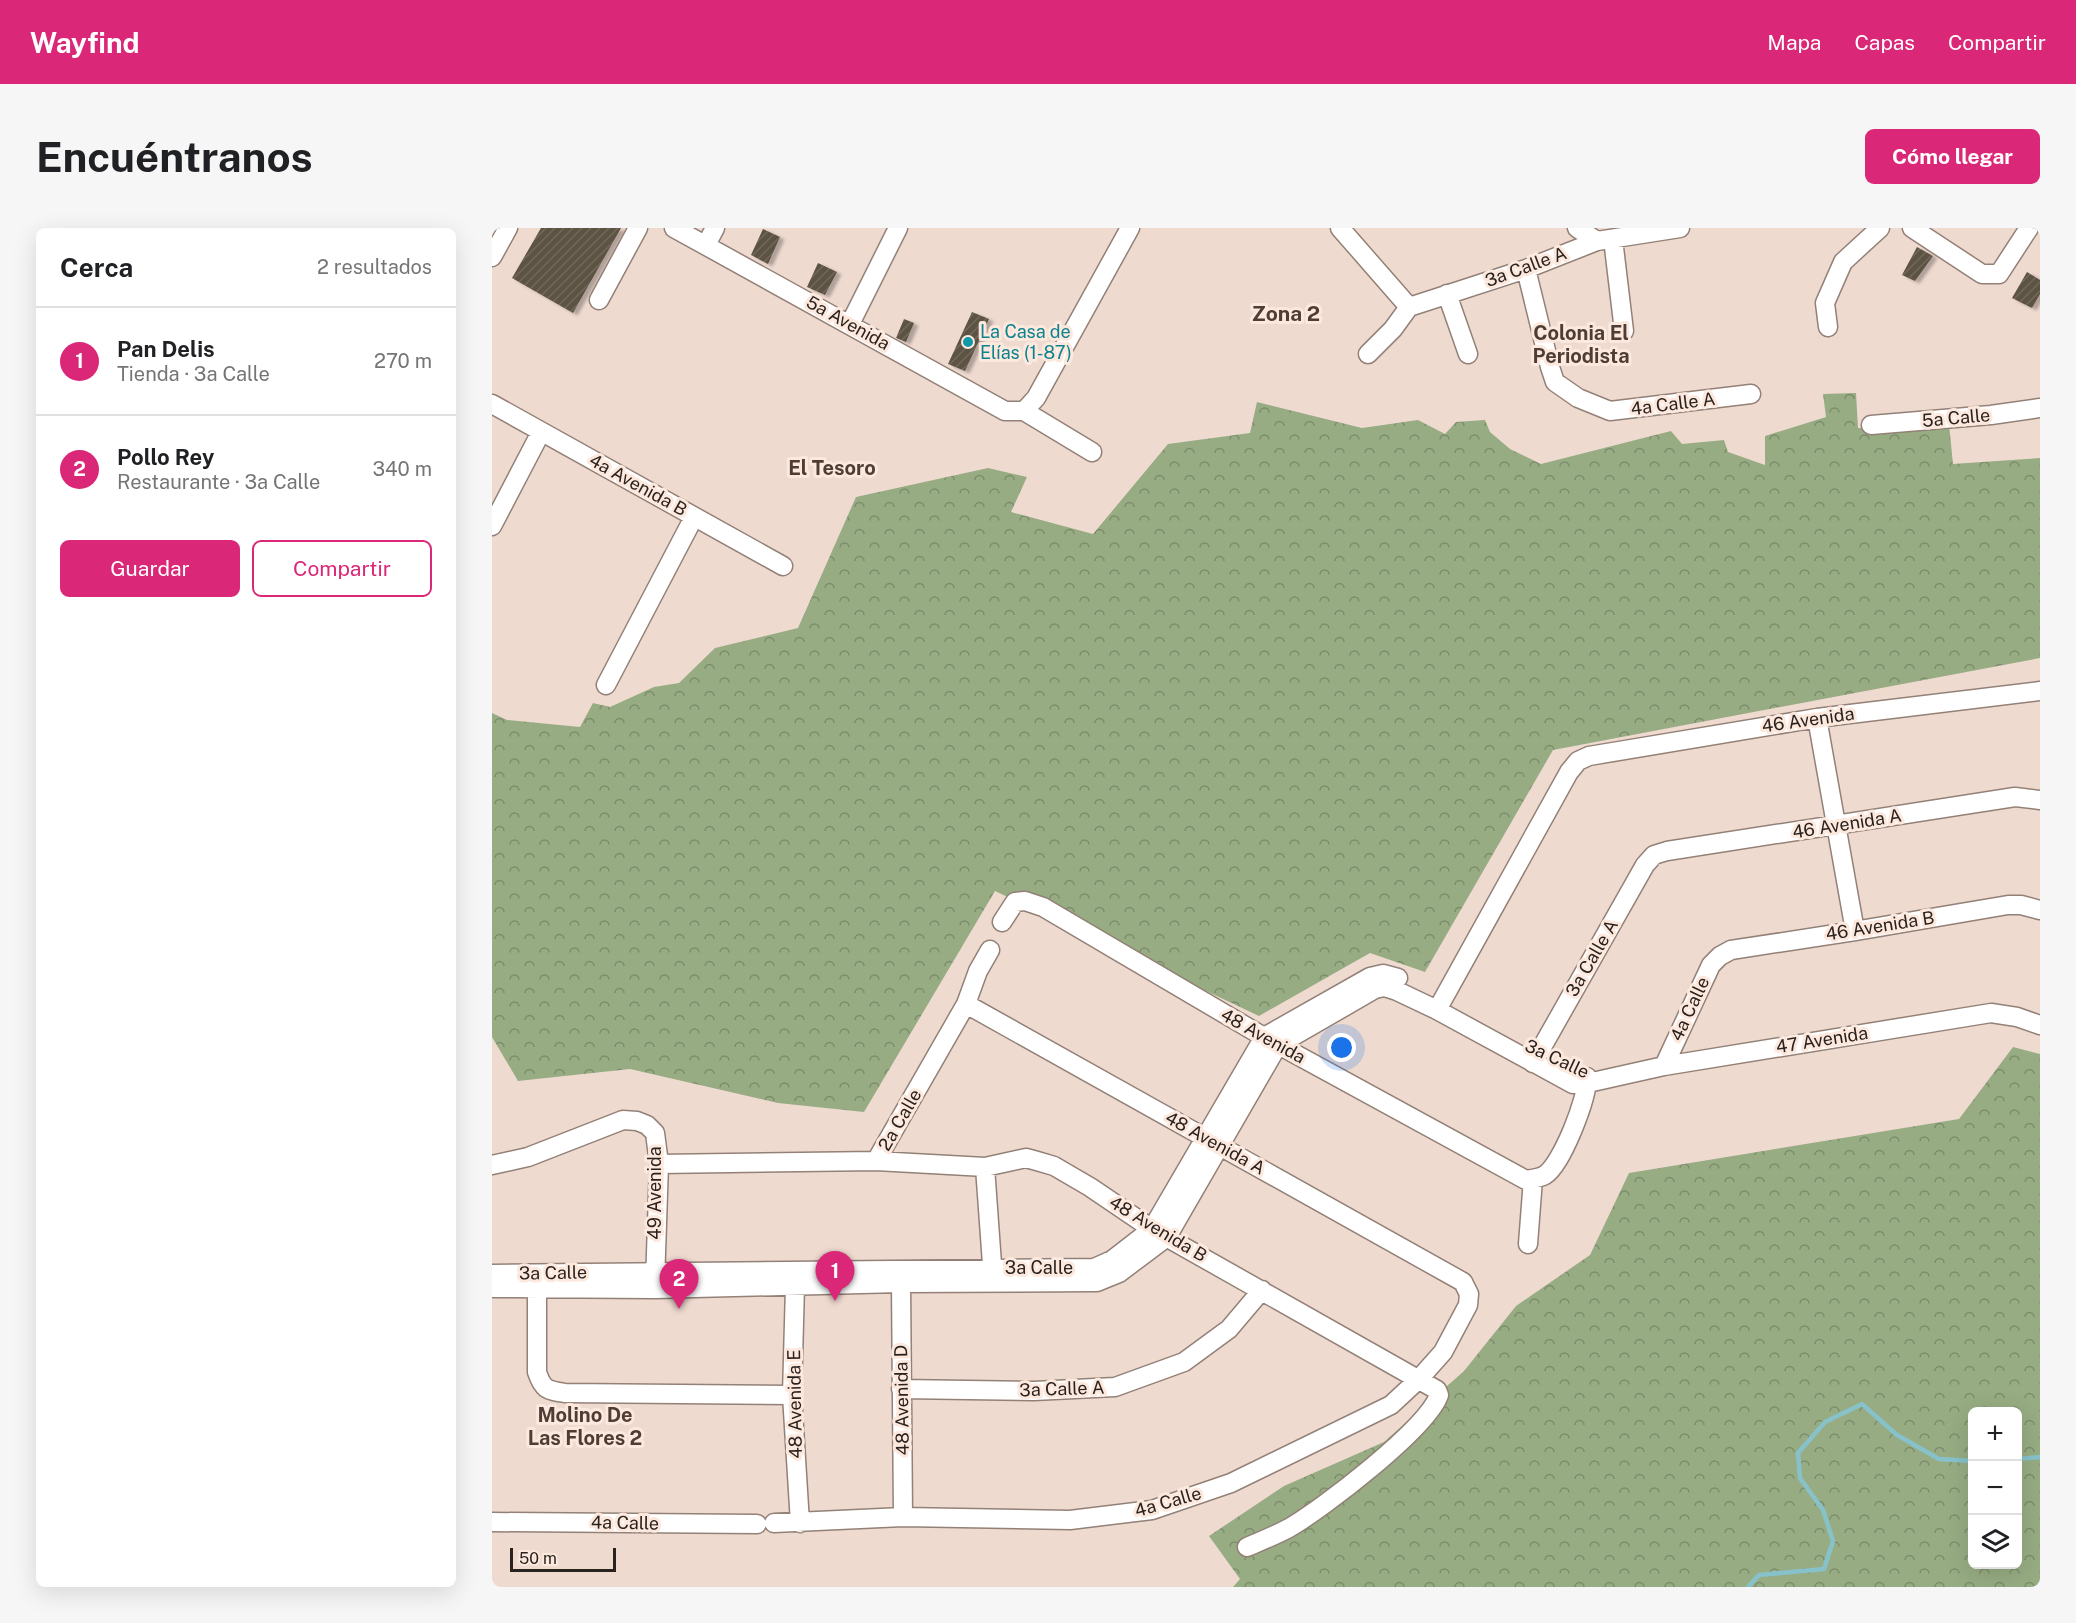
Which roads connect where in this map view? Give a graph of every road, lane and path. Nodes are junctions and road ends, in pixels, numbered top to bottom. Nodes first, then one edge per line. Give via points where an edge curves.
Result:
1 (508, 228) edge
2 (638, 228) edge
3 (715, 228) edge
4 (898, 228) edge
5 (1130, 228) edge
6 (1340, 228) edge
7 (1577, 228) edge
8 (1680, 228) edge
9 (1880, 228) edge
10 (1912, 228) edge
11 (2029, 228) edge
12 (684, 230) edge
13 (1605, 240) junction
14 (705, 245) junction
15 (492, 257) edge
16 (1526, 269) junction
17 (1447, 294) junction
18 (599, 300) dead end
19 (1409, 307) junction
20 (850, 324) junction
21 (1828, 327) dead end
22 (1624, 331) dead end
23 (1368, 354) dead end
24 (1468, 354) dead end
25 (1751, 394) dead end
26 (492, 404) edge
27 (2040, 408) edge
28 (1024, 411) junction
29 (1871, 425) dead end
30 (541, 432) junction
31 (1092, 452) dead end
32 (694, 517) junction
33 (492, 526) edge
34 (783, 566) dead end
35 (606, 685) dead end
36 (2040, 691) edge
37 (1817, 717) junction
38 (2040, 800) edge
39 (1836, 826) junction
40 (1654, 855) joint
41 (2040, 910) edge
42 (1002, 921) dead end
43 (1855, 931) junction
44 (990, 950) dead end
45 (1720, 956) joint
46 (966, 1004) junction
47 (1440, 1004) junction
48 (2040, 1025) edge
49 (1271, 1041) junction
50 (1536, 1058) junction
51 (1664, 1066) junction
52 (1593, 1079) junction
53 (1212, 1141) junction
54 (876, 1161) junction
55 (659, 1164) junction
56 (492, 1165) edge
57 (985, 1167) junction
58 (1533, 1179) junction
59 (1159, 1233) junction
60 (1528, 1244) dead end
61 (492, 1274) edge
62 (993, 1276) junction
63 (655, 1280) junction
64 (1463, 1282) joint
65 (901, 1283) junction
66 (795, 1286) junction
67 (492, 1288) edge
68 (537, 1288) junction
69 (1262, 1290) junction
70 (1419, 1379) junction
71 (901, 1389) junction
72 (792, 1395) junction
73 (903, 1517) junction
74 (492, 1522) edge
75 (800, 1523) junction
76 (1247, 1547) dead end

1 - 15 street
2 - 18 street
3 - 14 street
4 - 20 street
5 - 28 street via 1036,398
6 - 19 street
7 - 13 street
8 - 13 street, 3a Calle A
9 - 21 street via 1844,262 1825,303
10 - 11 street via 1982,274 1999,274
12 - 14 street, 5a Avenida
13 - 16 street, 3a Calle A
13 - 22 street
14 - 20 street, 5a Avenida
16 - 17 street, 3a Calle A
16 - 25 street, 4a Calle A via 1555,382 1595,406 1610,411
17 - 19 street, 3a Calle A
17 - 24 street
19 - 23 street
20 - 28 street, 5a Avenida via 1005,411
26 - 30 street, 4a Avenida B
27 - 29 street, 5a Calle
28 - 31 street
30 - 32 street, 4a Avenida B
30 - 33 street
32 - 34 street, 4a Avenida B
32 - 35 street
36 - 37 street, 46 Avenida
37 - 39 street
37 - 47 street, 46 Avenida via 1578,761
38 - 39 street, 46 Avenida A via 2015,797
39 - 40 street, 46 Avenida A
39 - 43 street
40 - 50 street, 3a Calle A
41 - 43 street, 46 Avenida B via 2008,905
42 - 49 street, 48 Avenida via 1015,902 1043,907
43 - 45 street, 46 Avenida B via 1731,950
44 - 46 street, 2a Calle
45 - 51 street, 4a Calle via 1711,965
46 - 53 street, 48 Avenida A
46 - 54 street, 2a Calle
47 - 49 street, 3a Calle via 1384,987
47 - 50 street, 3a Calle
48 - 51 street, 47 Avenida via 1991,1013
49 - 53 street, 3a Calle
49 - 58 street, 48 Avenida via 1520,1177
50 - 52 street, 3a Calle
51 - 52 street, 47 Avenida
52 - 58 street via 1560,1156 1545,1175
53 - 59 street, 3a Calle
53 - 64 street, 48 Avenida A
54 - 55 street, 2a Calle
54 - 57 street, 48 Avenida B
55 - 56 street, 49 Avenida via 655,1133 647,1125 623,1120 528,1157
55 - 63 street, 49 Avenida
57 - 59 street, 48 Avenida B via 1026,1158 1054,1166
57 - 62 street
58 - 60 street
59 - 62 street, 3a Calle via 1119,1273 1097,1282
59 - 69 street, 48 Avenida B
61 - 63 street, 3a Calle
62 - 63 street, 3a Calle
62 - 65 street, 3a Calle
63 - 66 street, 3a Calle
63 - 68 street, 3a Calle
64 - 70 street, 4a Calle via 1469,1294 1468,1305 1443,1352
65 - 66 street, 3a Calle
65 - 71 street, 48 Avenida D
66 - 72 street, 48 Avenida E
67 - 68 street, 3a Calle
68 - 72 street via 537,1372 547,1390
69 - 70 street, 48 Avenida B
69 - 71 street, 3a Calle A via 1229,1329 1184,1362 1115,1387 1034,1391
70 - 73 street, 4a Calle via 1391,1405 1231,1483 1152,1510 1070,1520
70 - 76 street, 48 Avenida B via 1439,1395 1412,1430 1375,1465 1303,1518
71 - 73 street, 48 Avenida D
72 - 75 street, 48 Avenida E
73 - 75 street, 4a Calle
74 - 75 street, 4a Calle

